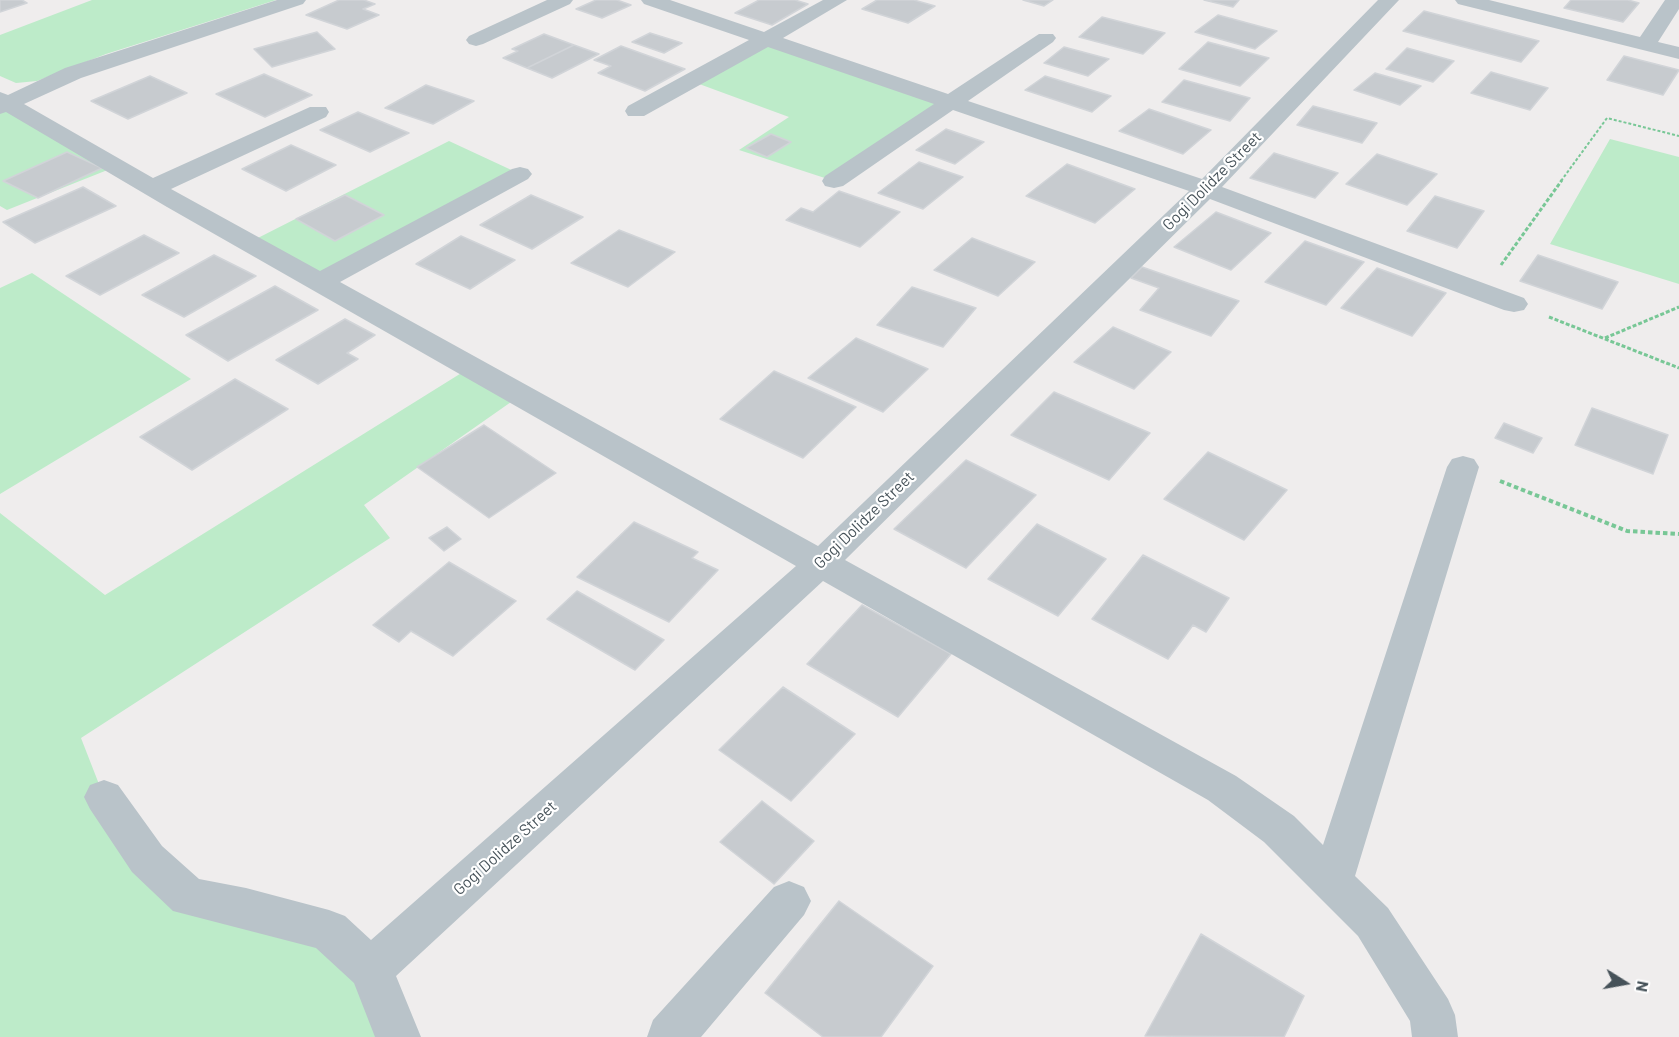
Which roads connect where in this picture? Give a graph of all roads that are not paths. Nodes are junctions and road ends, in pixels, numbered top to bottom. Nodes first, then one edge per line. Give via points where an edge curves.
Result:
1 (296, 0) edge
2 (563, 0) edge
3 (651, 0) edge
4 (837, 0) edge
5 (1389, 0) edge
6 (1465, 0) edge
7 (1675, 0) edge
8 (1046, 38) dead end
9 (765, 39) junction
10 (476, 40) dead end
11 (1646, 45) junction
12 (1679, 53) edge
13 (3, 103) edge
14 (950, 103) junction
15 (636, 111) dead end
16 (318, 112) dead end
17 (520, 174) dead end
18 (834, 181) dead end
19 (152, 188) junction
20 (1206, 189) junction
21 (320, 282) junction
22 (1514, 304) road end
23 (1463, 467) road end
24 (821, 563) junction
25 (104, 797) dead end
26 (1332, 882) junction
27 (789, 901) dead end
28 (371, 969) junction
29 (398, 1037) edge
30 (670, 1037) edge
31 (1435, 1037) edge

1 - 13 street via 73,73
2 - 10 street
3 - 9 street
4 - 9 street
5 - 20 street, Gogi Dolidze Street
6 - 11 street
7 - 11 street
8 - 14 street
9 - 14 street
9 - 15 street
11 - 12 street
13 - 19 street
14 - 18 street
14 - 20 street
16 - 19 street
17 - 21 street
19 - 21 street
20 - 22 street
20 - 24 street, Gogi Dolidze Street
21 - 24 street
23 - 26 street
24 - 26 street via 1222,788 1279,829
24 - 28 street, Gogi Dolidze Street
25 - 28 street via 147,859 188,897 246,908 329,932
26 - 31 street via 1373,922 1432,1015
27 - 30 street
28 - 29 street

